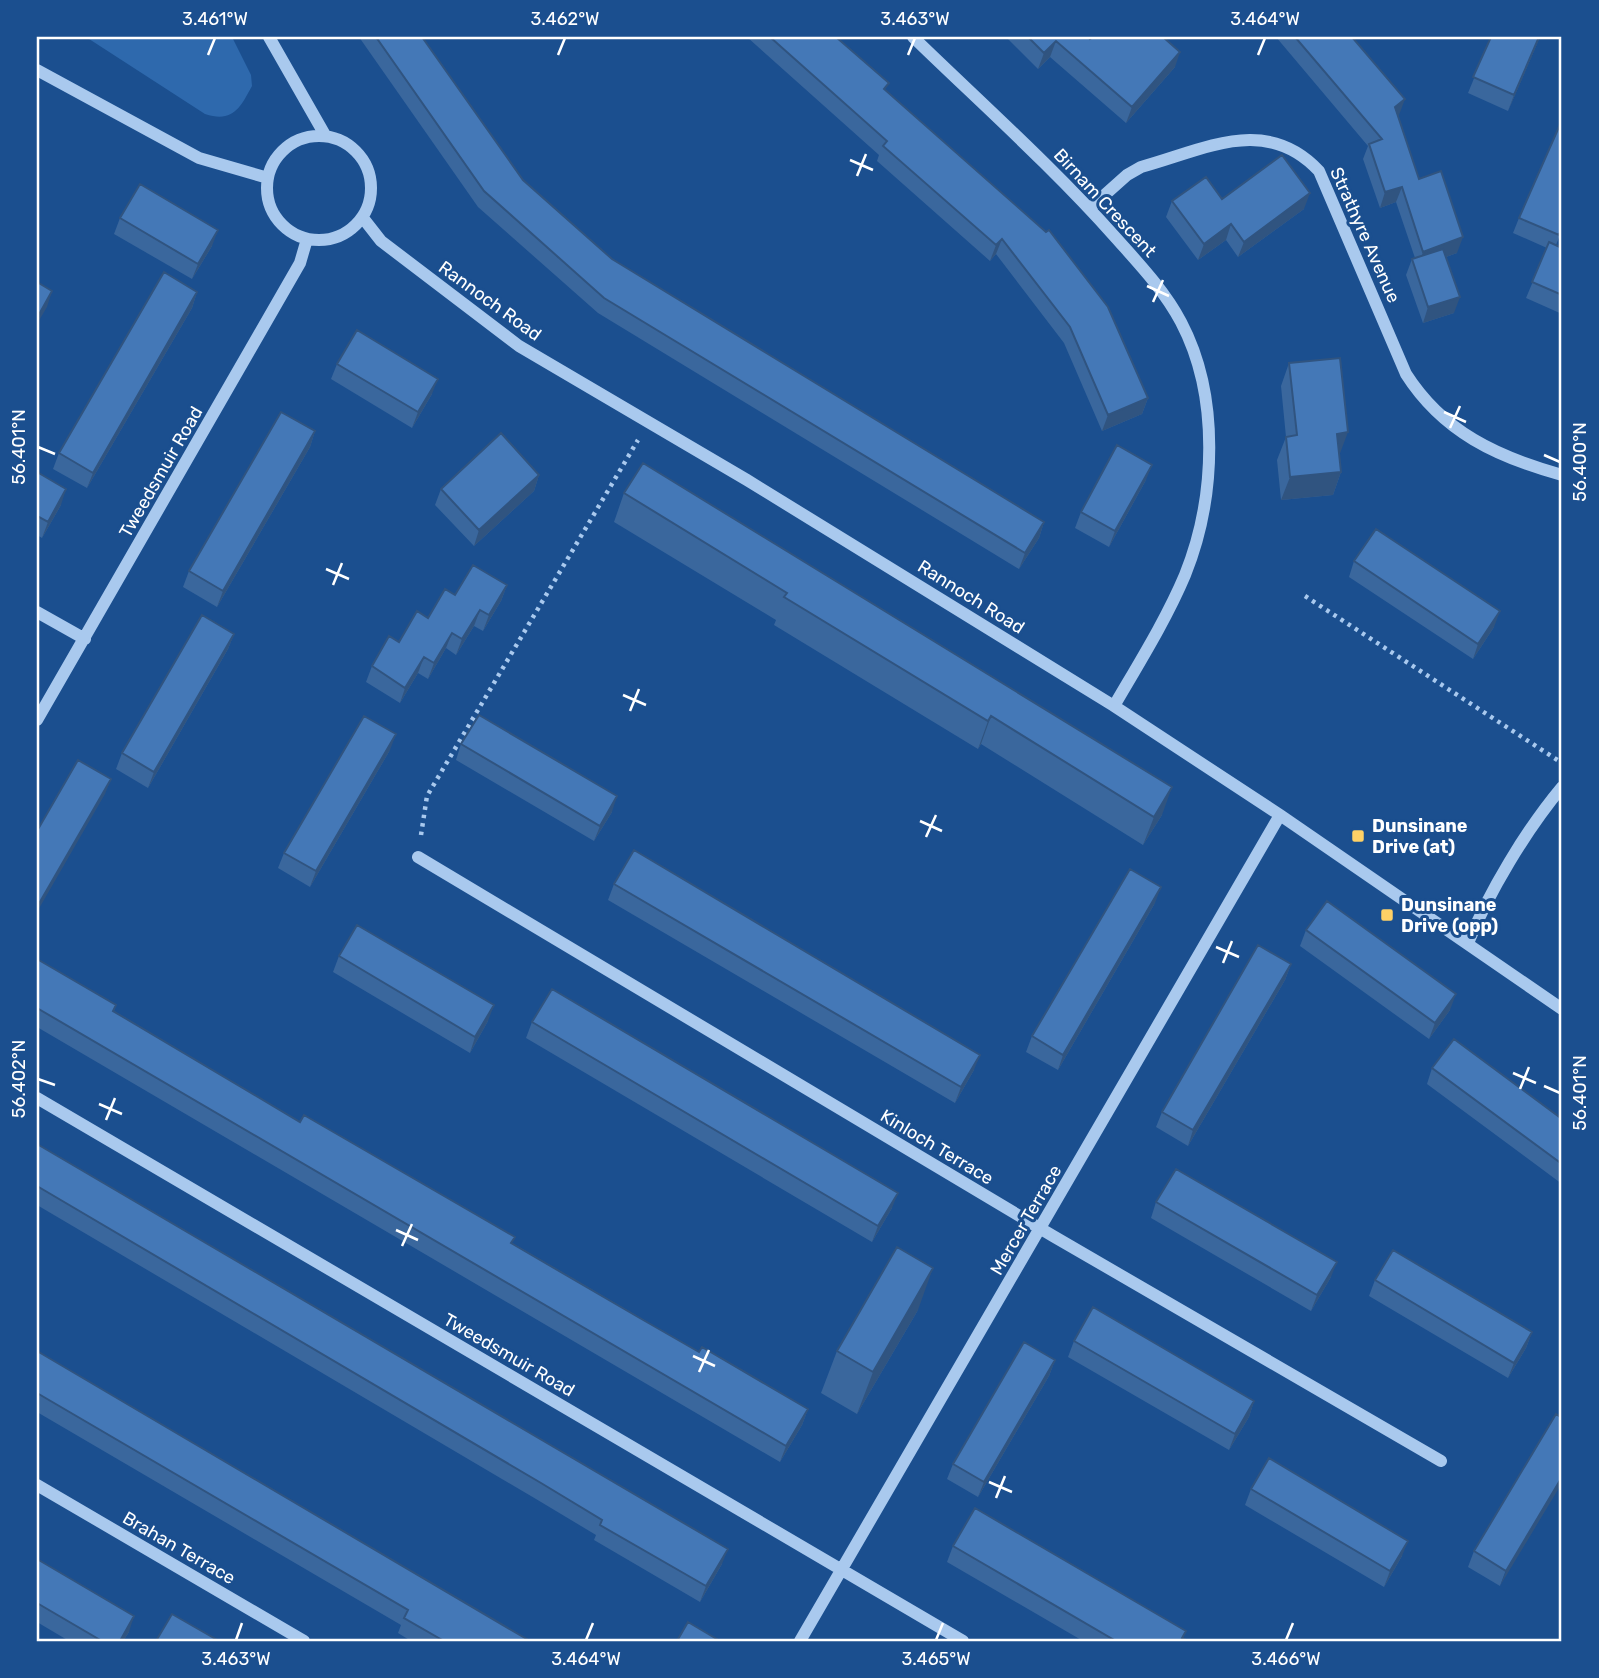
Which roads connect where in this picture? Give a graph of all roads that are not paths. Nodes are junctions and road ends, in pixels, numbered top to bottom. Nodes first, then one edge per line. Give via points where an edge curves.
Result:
1 (269, 37) edge
2 (913, 37) edge
3 (37, 70) edge
4 (325, 135) junction
5 (268, 178) junction
6 (1090, 208) junction
7 (363, 218) junction
8 (307, 239) junction
9 (1562, 475) edge
10 (37, 612) edge
11 (85, 639) junction
12 (1114, 706) junction
13 (37, 720) edge
14 (1562, 788) edge
15 (1280, 815) junction
16 (418, 857) road end
17 (1468, 943) junction
18 (1562, 1009) edge
19 (37, 1098) edge
20 (1041, 1229) junction
21 (1441, 1461) dead end
22 (37, 1485) edge
23 (843, 1572) junction
24 (304, 1641) edge
25 (800, 1641) edge
26 (963, 1641) edge

1 - 4 street
2 - 6 street, Birnam Crescent
3 - 5 street via 200,158
4 - 5 street via 309,136 282,151
4 - 7 street via 345,142 362,156 371,176 372,198
5 - 8 street via 268,198 275,217 289,231
6 - 9 street, Strathyre Avenue via 1141,167 1255,138 1289,148 1319,171 1418,393 1466,437
6 - 12 street, Birnam Crescent via 1161,289 1181,323 1202,382 1209,433 1202,516 1185,574
7 - 8 street via 338,237
7 - 12 street, Rannoch Road via 381,241 519,346
8 - 11 street, Tweedsmuir Road via 300,263
10 - 11 street
11 - 13 street, Tweedsmuir Road
12 - 15 street, Rannoch Road
14 - 17 street via 1512,861
15 - 17 street, Rannoch Road
15 - 20 street, Mercer Terrace
16 - 20 street, Kinloch Terrace
17 - 18 street, Rannoch Road
19 - 23 street, Tweedsmuir Road
20 - 21 street, Kinloch Terrace
20 - 23 street, Mercer Terrace
22 - 24 street, Brahan Terrace
23 - 25 street, Mercer Terrace
23 - 26 street, Tweedsmuir Road

